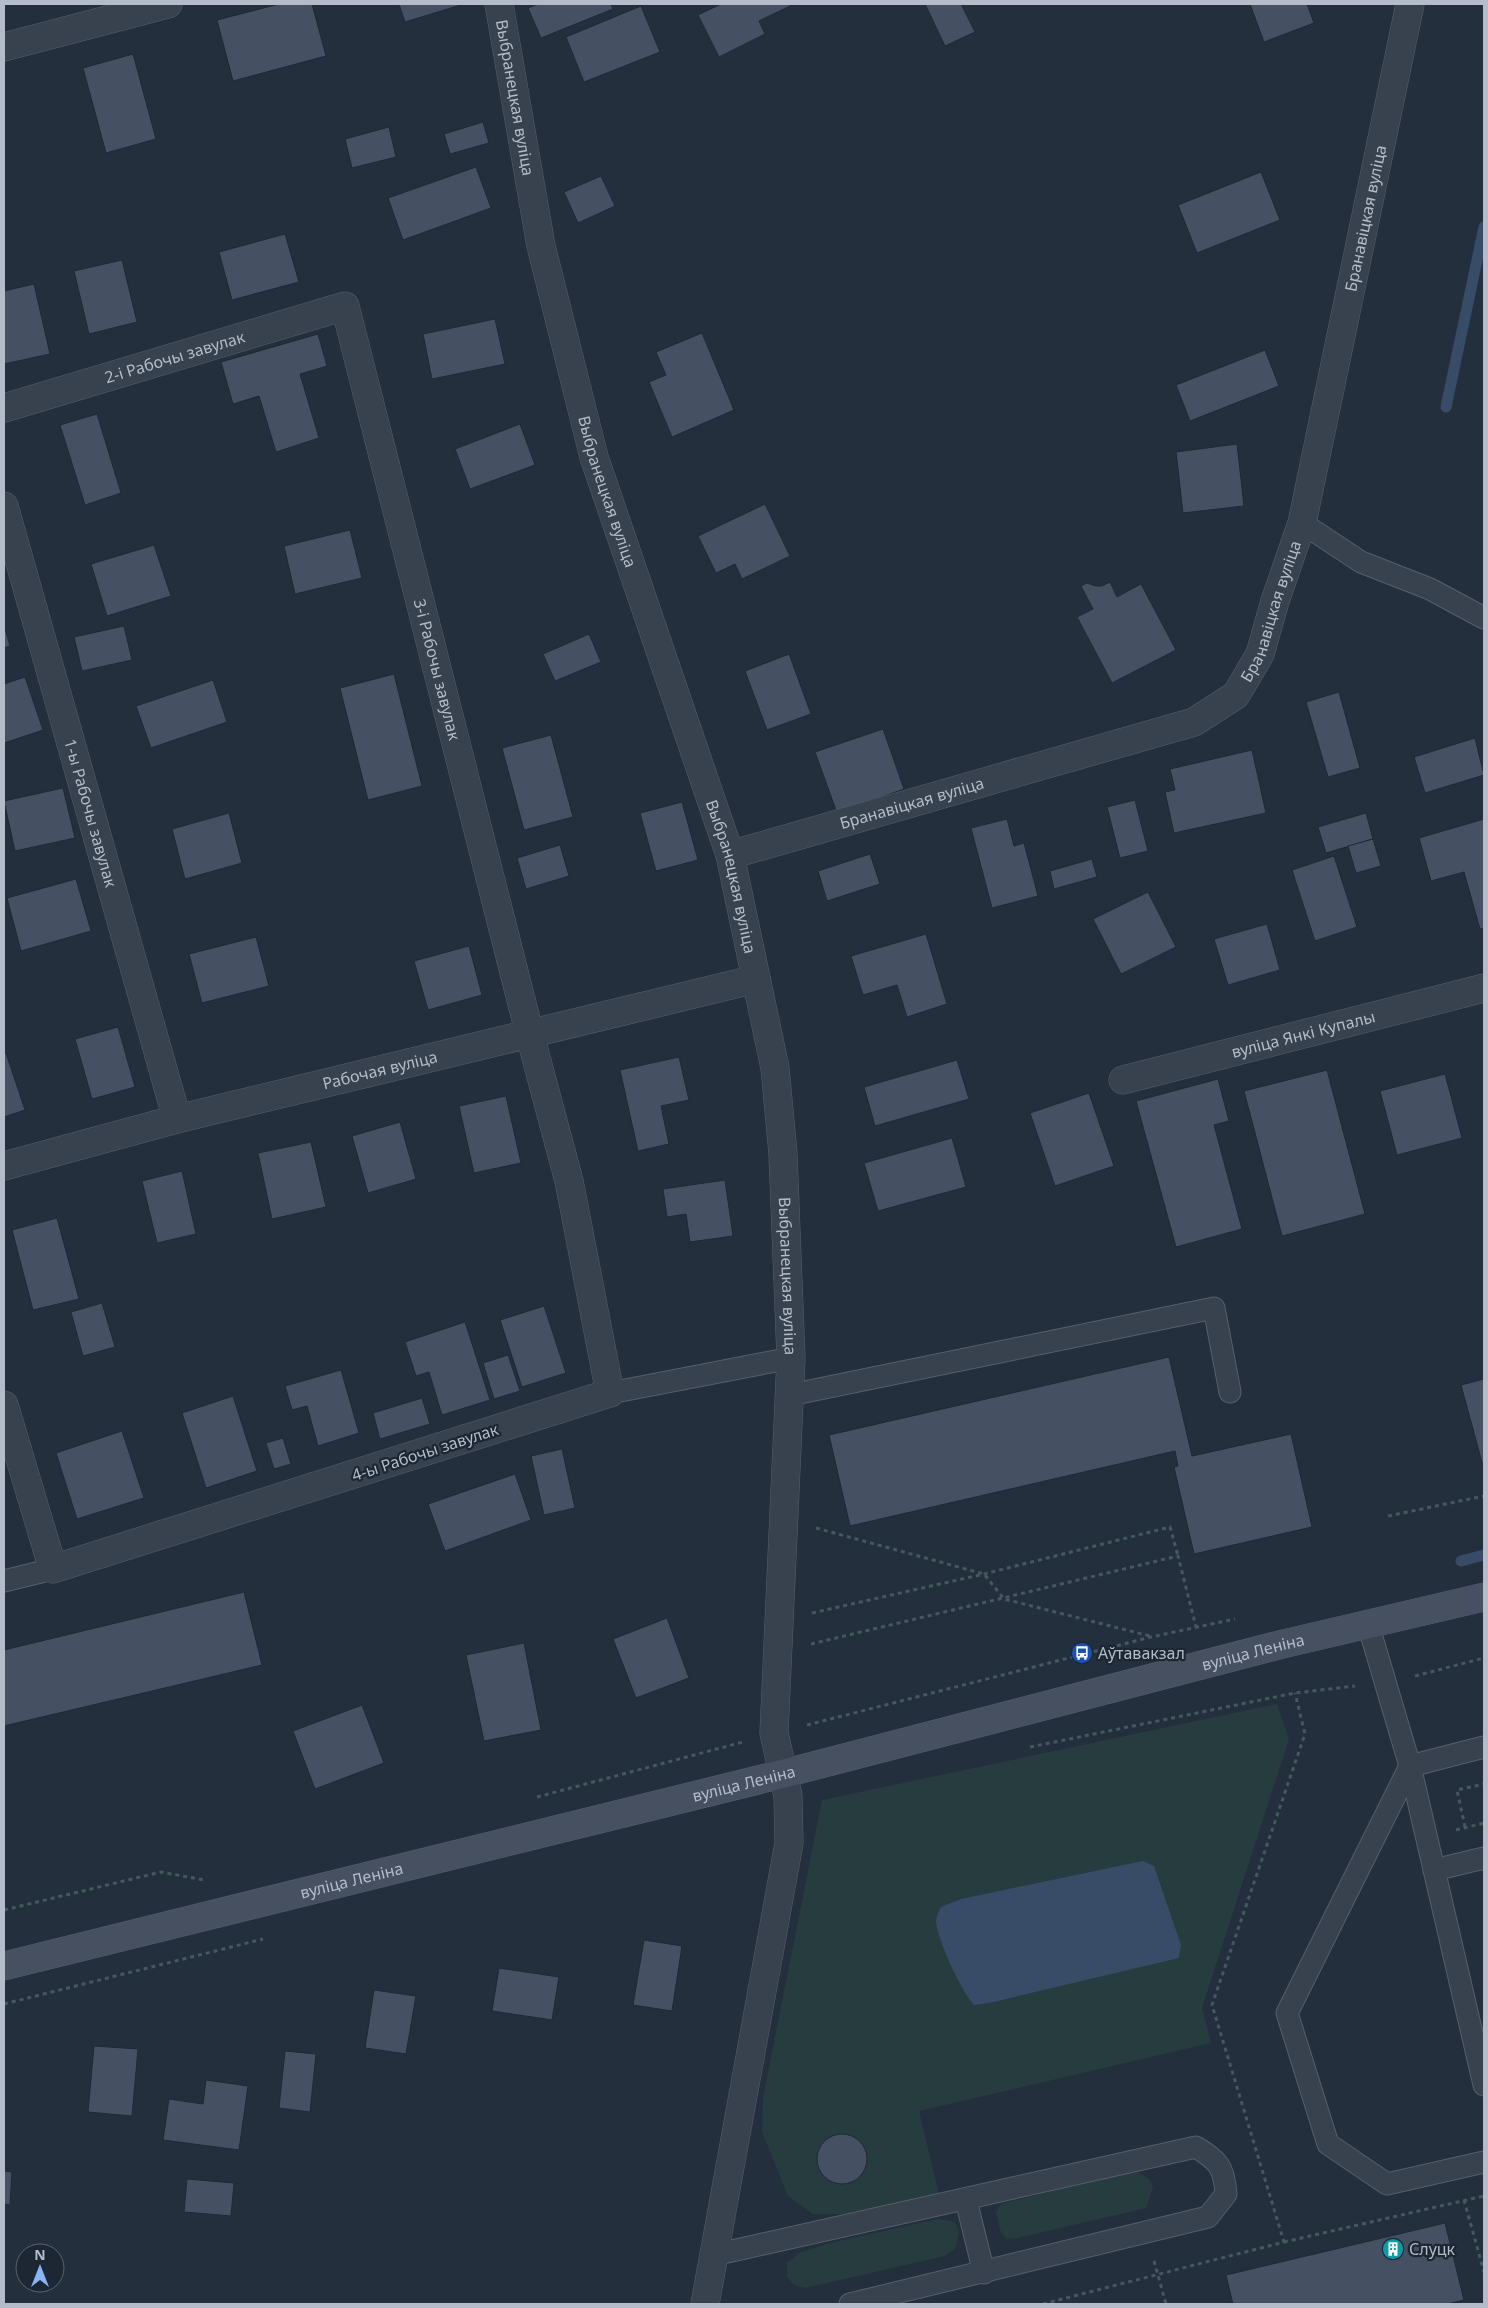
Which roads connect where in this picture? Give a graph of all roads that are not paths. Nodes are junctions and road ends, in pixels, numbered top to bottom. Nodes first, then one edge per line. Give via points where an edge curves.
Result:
1 (168, 4) edge
2 (499, 4) edge
3 (1410, 4) edge
4 (4, 47) edge
5 (345, 306) joint
6 (4, 408) edge
7 (4, 506) edge
8 (1302, 523) junction
9 (1484, 618) edge
10 (730, 855) junction
11 (756, 979) junction
12 (1484, 988) edge
13 (530, 1035) junction
14 (1123, 1080) dead end
15 (177, 1119) junction
16 (4, 1166) edge
17 (791, 1358) junction
18 (1230, 1392) dead end
19 (610, 1393) junction
20 (790, 1395) junction
21 (4, 1405) edge
22 (52, 1569) junction
23 (4, 1581) edge
24 (1484, 1597) edge
25 (1368, 1624) junction
26 (1484, 1747) edge
27 (1410, 1766) junction
28 (782, 1774) junction
29 (1484, 1858) edge
30 (1434, 1870) junction
31 (4, 1966) edge
32 (1484, 2084) edge
33 (1484, 2162) edge
34 (966, 2200) junction
35 (714, 2255) junction
36 (984, 2273) junction
37 (705, 2304) edge
38 (850, 2304) edge

1 - 4 street
2 - 10 street, Выбранецкая вуліца via 541,246 594,457
3 - 8 street, Бранавіцкая вуліца
5 - 6 street, 2-і Рабочы завулак
5 - 13 street, 3-і Рабочы завулак
7 - 15 street, 1-ы Рабочы завулак
8 - 9 lane via 1361,562 1430,589
8 - 10 street, Бранавіцкая вуліца via 1274,601 1260,654 1236,695 1194,722
10 - 11 street, Выбранецкая вуліца
11 - 13 street, Рабочая вуліца
11 - 17 street, Выбранецкая вуліца via 775,1068 783,1154
12 - 14 street, вуліца Янкі Купалы
13 - 15 street, Рабочая вуліца
13 - 19 street via 569,1181
15 - 16 street, Рабочая вуліца
17 - 19 lane
17 - 20 street, Выбранецкая вуліца
18 - 20 lane via 1214,1308
19 - 22 street, 4-ы Рабочы завулак
20 - 28 street, Выбранецкая вуліца via 774,1733
21 - 22 street
22 - 23 lane
24 - 25 main road, вуліца Леніна
25 - 27 lane
25 - 28 main road, вуліца Леніна
26 - 27 lane
27 - 30 lane
27 - 33 lane via 1287,2013 1328,2144 1387,2184
28 - 31 main road, вуліца Леніна
28 - 35 street, Выбранецкая вуліца via 788,1796 789,1843
29 - 30 lane
30 - 32 lane
34 - 35 lane
34 - 36 lane
34 - 36 lane via 1196,2147 1217,2160 1224,2176 1226,2194 1208,2217
35 - 37 street, Выбранецкая вуліца
36 - 38 lane

